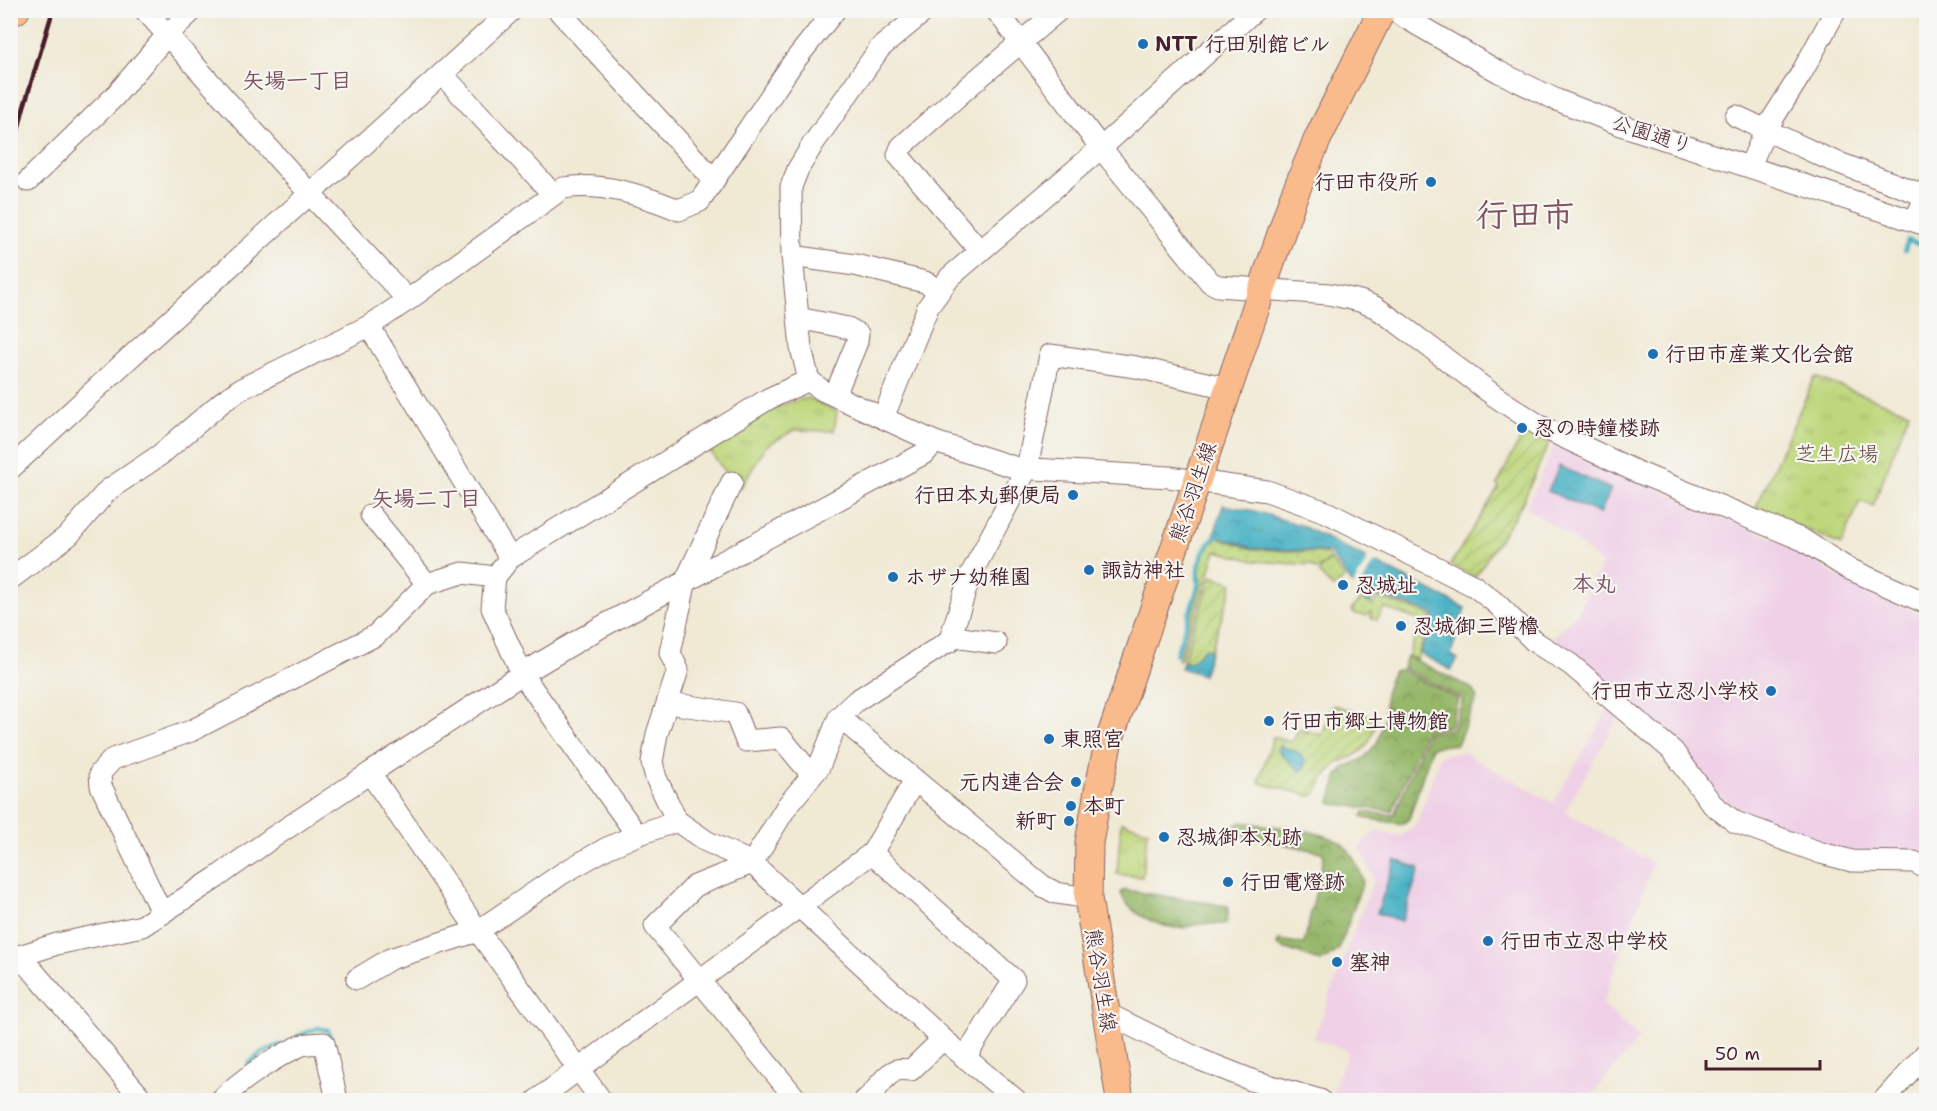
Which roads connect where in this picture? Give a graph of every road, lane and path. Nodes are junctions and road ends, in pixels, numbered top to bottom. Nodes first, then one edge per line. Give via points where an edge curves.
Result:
1 (16, 10) edge
2 (145, 10) edge
3 (193, 10) edge
4 (512, 10) edge
5 (558, 10) edge
6 (835, 10) edge
7 (926, 10) edge
8 (996, 10) edge
9 (1059, 10) edge
10 (1255, 10) edge
11 (1382, 10) edge
12 (1392, 10) edge
13 (1836, 10) edge
14 (10, 13) edge
15 (168, 34) junction
16 (1020, 43) junction
17 (442, 74) junction
18 (1736, 116) dead end
19 (1765, 131) junction
20 (1101, 148) junction
21 (1750, 166) junction
22 (714, 180) junction
23 (28, 181) dead end
24 (310, 194) junction
25 (553, 194) junction
26 (1921, 222) edge
27 (980, 251) junction
28 (792, 256) junction
29 (1262, 288) junction
30 (939, 290) junction
31 (408, 300) junction
32 (798, 318) junction
33 (369, 326) junction
34 (809, 380) junction
35 (1228, 388) junction
36 (835, 395) junction
37 (883, 418) junction
38 (935, 442) junction
39 (1027, 468) junction
40 (10, 469) edge
41 (1197, 481) junction
42 (732, 482) dead end
43 (371, 515) dead end
44 (510, 558) junction
45 (495, 577) junction
46 (10, 579) edge
47 (686, 580) junction
48 (427, 584) junction
49 (1926, 603) edge
50 (949, 642) junction
51 (996, 643) dead end
52 (522, 674) junction
53 (669, 703) junction
54 (839, 717) junction
55 (370, 773) junction
56 (812, 775) junction
57 (915, 780) junction
58 (677, 822) junction
59 (637, 835) junction
60 (872, 853) junction
61 (752, 863) junction
62 (1926, 868) edge
63 (1088, 898) junction
64 (798, 906) junction
65 (162, 914) junction
66 (478, 931) junction
67 (13, 957) edge
68 (357, 979) dead end
69 (699, 980) junction
70 (1106, 1013) junction
71 (943, 1039) junction
72 (1926, 1053) edge
73 (965, 1058) junction
74 (580, 1070) junction
75 (144, 1101) edge
76 (220, 1101) edge
77 (337, 1101) edge
78 (537, 1101) edge
79 (601, 1101) edge
80 (797, 1101) edge
81 (865, 1101) edge
82 (1016, 1101) edge
83 (1120, 1101) edge
84 (1320, 1101) edge
85 (1884, 1101) edge

1 - 14 main road
2 - 15 street
3 - 15 street
4 - 17 street
5 - 22 street
6 - 22 street via 792,64
7 - 28 street via 880,48 798,169 791,188
8 - 16 street
9 - 16 street
10 - 20 street
11 - 29 main road, 熊谷羽生線 via 1314,148
12 - 21 street, 公園通り via 1499,72 1557,100
13 - 19 street
15 - 23 street via 114,97
15 - 24 street
16 - 20 street
16 - 27 street via 901,147 898,155
17 - 24 street
17 - 25 street
18 - 19 street
19 - 21 street
19 - 26 street via 1926,196
20 - 27 street
20 - 29 street via 1210,282 1218,286
21 - 26 street, 公園通り
22 - 25 street via 700,201 679,210 647,197 583,185
24 - 31 street
24 - 40 street
25 - 31 street
27 - 30 street
28 - 30 street via 855,265 925,282
28 - 32 street
29 - 35 main road, 熊谷羽生線
29 - 49 street via 1329,294 1375,307 1496,398 1540,426 1803,540 1847,568
30 - 37 street via 928,307
31 - 33 street
32 - 34 street
32 - 36 street via 848,328 858,334
33 - 44 street
33 - 46 street via 239,390 160,455 108,490 69,535
34 - 36 street
34 - 44 street via 768,399
35 - 39 street via 1136,367 1050,355
35 - 41 main road, 熊谷羽生線
36 - 37 street
37 - 38 street
38 - 39 street
38 - 47 street via 925,453
39 - 41 street
39 - 50 street via 970,576
41 - 62 street via 1267,491 1326,512 1474,586 1535,642 1570,664 1673,752 1712,804 1735,822 1852,861 1914,862
41 - 63 main road, 熊谷羽生線 via 1108,744 1089,843
42 - 47 street
43 - 48 street
44 - 45 street
45 - 48 street via 462,573
45 - 52 street via 492,608
47 - 52 street
47 - 53 street via 670,653 678,670
48 - 65 street via 376,635 191,731 113,759 100,773 101,786
50 - 51 street via 955,638
50 - 54 street via 856,701
52 - 55 street
52 - 59 street
53 - 56 street via 735,713 746,741 781,738
53 - 58 street via 652,762
54 - 56 street
54 - 57 street
55 - 65 street
55 - 66 street
56 - 61 street via 787,806
57 - 60 street
57 - 63 street via 1056,894
58 - 59 street
58 - 61 street
59 - 66 street via 563,873
60 - 64 street
60 - 73 street via 1014,981
61 - 64 street
61 - 69 street via 695,886 655,926
63 - 70 main road, 熊谷羽生線
64 - 69 street
64 - 71 street
65 - 67 street via 142,926
66 - 68 street via 390,959
66 - 74 street
67 - 75 street via 34,972
69 - 74 street
69 - 80 street
70 - 83 main road, 熊谷羽生線
70 - 84 street via 1201,1060
71 - 73 street
71 - 81 street via 911,1070 890,1074
72 - 85 street
73 - 82 street
74 - 78 street
74 - 79 street
76 - 77 street via 260,1069 302,1045 324,1043

